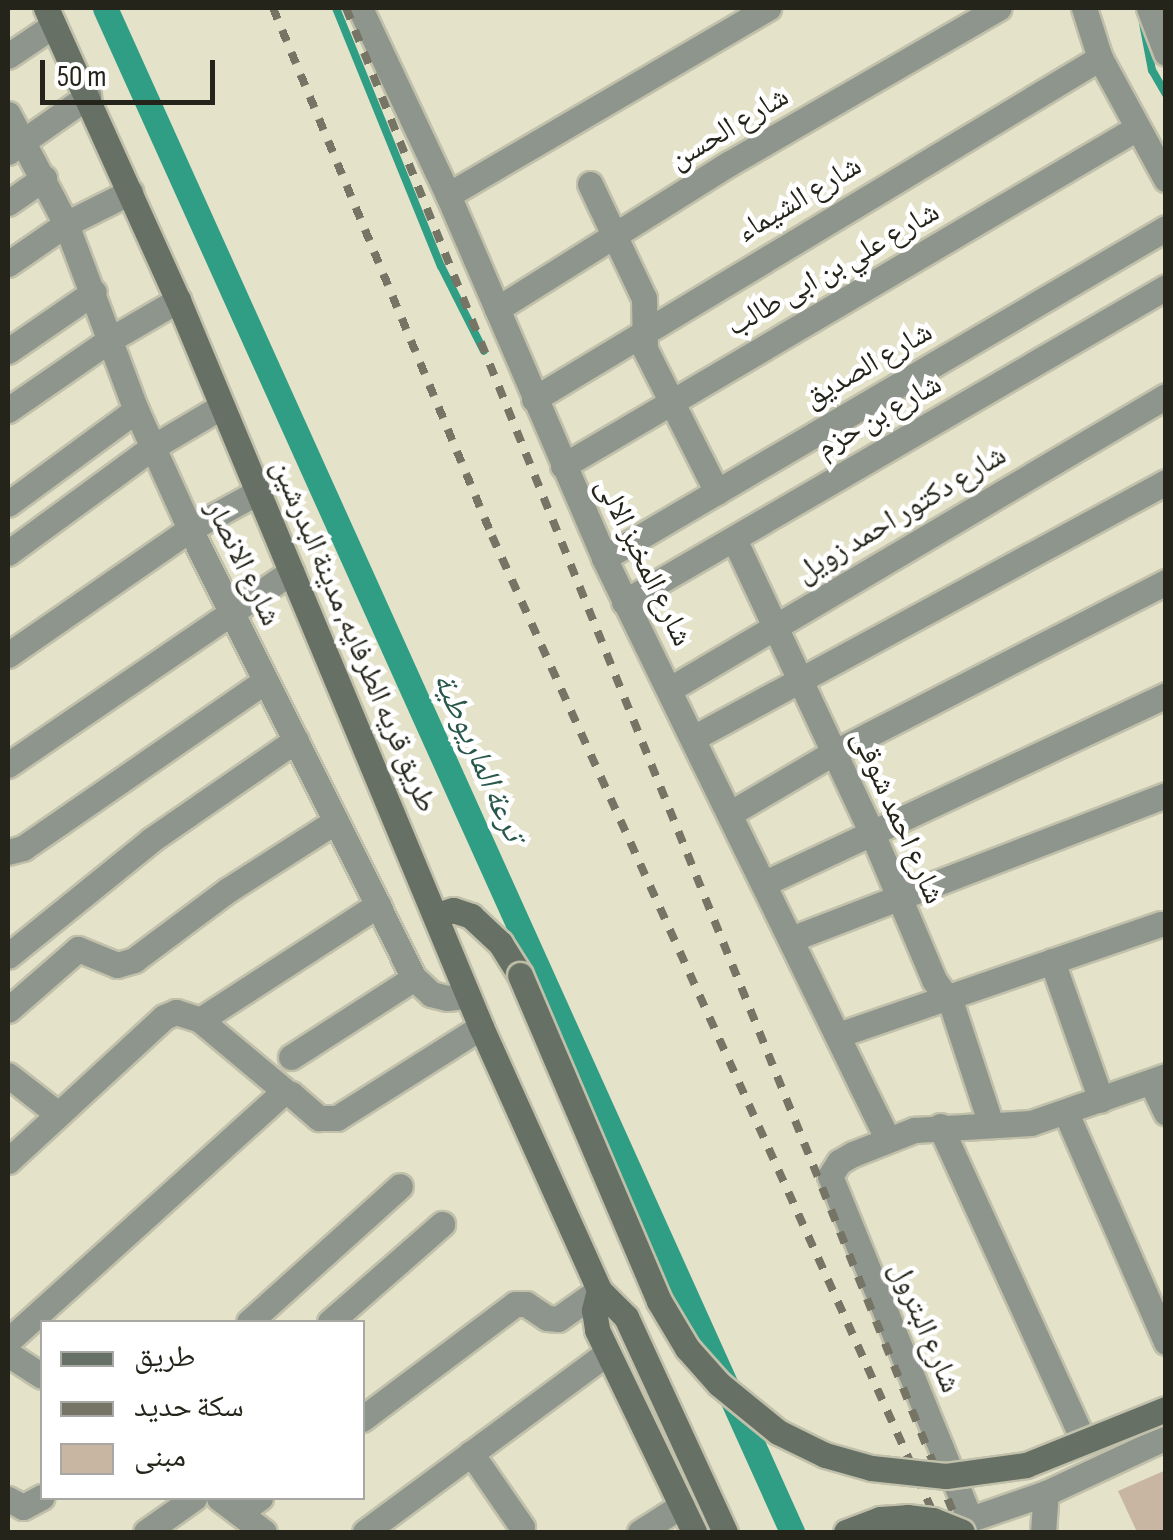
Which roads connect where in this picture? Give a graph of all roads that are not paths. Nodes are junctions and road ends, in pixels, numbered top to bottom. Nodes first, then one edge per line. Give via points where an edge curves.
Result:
1 (360, 8) edge
2 (768, 8) edge
3 (999, 8) edge
4 (1084, 8) edge
5 (1152, 9) edge
6 (50, 16) edge
7 (1166, 53) edge
8 (8, 56) edge
9 (1100, 58) junction
10 (88, 96) junction
11 (8, 114) edge
12 (1137, 128) junction
13 (15, 146) edge
14 (44, 178) junction
15 (1166, 179) edge
16 (590, 184) dead end
17 (130, 192) junction
18 (448, 194) junction
19 (8, 203) edge
20 (66, 224) junction
21 (1166, 228) edge
22 (615, 236) junction
23 (8, 264) edge
24 (1166, 287) edge
25 (94, 292) junction
26 (178, 300) junction
27 (497, 310) junction
28 (642, 331) junction
29 (111, 338) junction
30 (8, 351) edge
31 (1166, 396) edge
32 (534, 399) junction
33 (672, 402) junction
34 (222, 406) junction
35 (8, 410) edge
36 (136, 410) junction
37 (153, 447) junction
38 (562, 466) junction
39 (1166, 482) edge
40 (258, 492) junction
41 (717, 492) junction
42 (8, 504) edge
43 (190, 528) junction
44 (734, 538) junction
45 (8, 552) edge
46 (604, 558) junction
47 (291, 572) junction
48 (1166, 582) edge
49 (624, 602) junction
50 (230, 613) junction
51 (774, 627) junction
52 (8, 655) edge
53 (264, 681) junction
54 (799, 681) junction
55 (670, 689) junction
56 (1166, 695) edge
57 (695, 737) junction
58 (296, 740) junction
59 (834, 753) junction
60 (8, 765) edge
61 (1166, 794) edge
62 (732, 813) junction
63 (336, 821) junction
64 (872, 833) junction
65 (8, 852) edge
66 (765, 884) junction
67 (900, 898) junction
68 (378, 906) junction
69 (436, 915) junction
70 (1160, 924) dead end
71 (792, 939) junction
72 (8, 956) edge
73 (1052, 962) junction
74 (414, 978) junction
75 (946, 994) junction
76 (467, 996) junction
77 (8, 1010) edge
78 (200, 1020) junction
79 (481, 1027) junction
80 (838, 1035) junction
81 (291, 1057) dead end
82 (8, 1077) edge
83 (1158, 1079) edge
84 (286, 1092) junction
85 (1102, 1100) junction
86 (1066, 1113) junction
87 (1166, 1113) edge
88 (58, 1114) junction
89 (991, 1125) junction
90 (940, 1126) junction
91 (887, 1138) junction
92 (8, 1162) edge
93 (400, 1186) dead end
94 (442, 1224) dead end
95 (599, 1290) junction
96 (251, 1320) edge
97 (332, 1320) edge
98 (8, 1341) edge
99 (1166, 1342) edge
100 (607, 1352) junction
101 (8, 1354) edge
102 (40, 1375) edge
103 (1166, 1396) edge
104 (1166, 1410) edge
105 (365, 1417) edge
106 (1080, 1434) junction
107 (1166, 1437) edge
108 (471, 1453) junction
109 (958, 1488) junction
110 (1046, 1492) junction
111 (40, 1498) edge
112 (8, 1499) edge
113 (191, 1500) edge
114 (239, 1503) edge
115 (681, 1506) junction
116 (396, 1524) edge
117 (522, 1526) dead end
118 (966, 1526) edge
119 (146, 1532) edge
120 (264, 1532) edge
121 (365, 1532) edge
122 (640, 1532) edge
123 (694, 1532) edge
124 (724, 1532) edge
125 (846, 1532) edge
126 (932, 1532) edge
127 (1043, 1532) edge

1 - 18 street, شارع المخبز الالى
2 - 18 street
3 - 22 street, شارع الحسن
4 - 9 street
5 - 7 street
6 - 8 street
6 - 10 main road, طريق قريه الطرفايه, مدينة البدرشين
9 - 12 street
9 - 28 street, شارع الشيماء
10 - 13 street
10 - 17 main road, طريق قريه الطرفايه, مدينة البدرشين
11 - 13 street, شارع الانصار
12 - 15 street
12 - 33 street, شارع علي بن ابى طالب
13 - 14 street, شارع الانصار
14 - 19 street
14 - 20 street, شارع الانصار
16 - 22 street
17 - 20 street
17 - 26 main road, طريق قريه الطرفايه, مدينة البدرشين
18 - 27 street, شارع المخبز الالى
20 - 23 street
20 - 25 street, شارع الانصار
21 - 41 street, شارع الصديق
22 - 27 street, شارع الحسن
22 - 28 street via 644,298
24 - 44 street, شارع بن حزم
25 - 29 street, شارع الانصار
25 - 30 street
26 - 29 street
26 - 34 main road, طريق قريه الطرفايه, مدينة البدرشين
27 - 32 street, شارع المخبز الالى
28 - 32 street, شارع الشيماء
28 - 33 street
29 - 35 street
29 - 36 street, شارع الانصار
31 - 51 street, شارع دكتور احمد زويل
32 - 38 street, شارع المخبز الالى
33 - 38 street, شارع علي بن ابى طالب
33 - 41 street
34 - 37 street
34 - 40 main road, طريق قريه الطرفايه, مدينة البدرشين
36 - 37 street, شارع الانصار
36 - 42 street
37 - 43 street, شارع الانصار
37 - 45 street
38 - 46 street, شارع المخبز الالى
39 - 54 street
40 - 43 street
40 - 47 main road, طريق قريه الطرفايه, مدينة البدرشين
41 - 46 street, شارع الصديق
43 - 50 street, شارع الانصار
43 - 52 street
44 - 49 street, شارع بن حزم
44 - 51 street, شارع احمد شوقى
46 - 49 street, شارع المخبز الالى
47 - 50 street
47 - 69 main road, طريق قريه الطرفايه, مدينة البدرشين
48 - 59 street
49 - 55 street, شارع المخبز الالى
50 - 53 street, شارع الانصار
50 - 60 street
51 - 54 street, شارع احمد شوقى
51 - 55 street, شارع دكتور احمد زويل
53 - 58 street, شارع الانصار
53 - 65 street via 23,848
54 - 57 street
54 - 59 street, شارع احمد شوقى
55 - 57 street, شارع المخبز الالى
56 - 64 street
57 - 62 street, شارع المخبز الالى
58 - 63 street, شارع الانصار
58 - 72 street via 150,840
59 - 62 street
59 - 64 street, شارع احمد شوقى
61 - 67 street
62 - 66 street, شارع المخبز الالى
63 - 68 street, شارع الانصار
63 - 77 street via 134,960 118,965 78,949
64 - 66 street
64 - 67 street, شارع احمد شوقى
66 - 71 street, شارع المخبز الالى
67 - 71 street
67 - 75 street, شارع احمد شوقى
68 - 74 street, شارع الانصار
68 - 78 street
69 - 76 main road, طريق قريه الطرفايه, مدينة البدرشين
69 - 104 main road, bridge via 453,910 471,916 500,943 520,975 659,1301 719,1384 778,1432 870,1468 946,1476 1026,1465
70 - 73 street
71 - 80 street, شارع المخبز الالى
73 - 75 street
73 - 85 street
74 - 76 street via 430,994
74 - 81 street
75 - 80 street
75 - 89 street, شارع احمد شوقى
76 - 79 main road, طريق قريه الطرفايه, مدينة البدرشين
78 - 84 street
78 - 88 street via 188,1013 164,1017
79 - 84 street via 336,1118 319,1118
79 - 95 main road, طريق قريه الطرفايه, مدينة البدرشين
80 - 91 street, شارع المخبز الالى
82 - 88 street
83 - 85 street
83 - 87 street
84 - 98 street
85 - 86 street
86 - 89 street
86 - 99 street
88 - 92 street
89 - 90 street
90 - 91 street
90 - 106 street
91 - 109 street, شارع البترول via 839,1162 830,1184
93 - 96 street
94 - 97 street
95 - 100 main road, طريق قريه الطرفايه, مدينة البدرشين via 594,1320
95 - 105 street via 558,1319 514,1304
95 - 124 main road, طريق قريه الطرفايه, مدينة البدرشين via 626,1318
100 - 108 street
100 - 115 main road, طريق قريه الطرفايه, مدينة البدرشين
101 - 102 street
103 - 106 street
106 - 109 street
107 - 110 street
108 - 116 street
108 - 117 street
109 - 118 street, شارع البترول
110 - 118 street
110 - 127 street
111 - 112 street via 24,1507
113 - 119 street
114 - 120 street
115 - 122 street
115 - 123 main road, طريق قريه الطرفايه, مدينة البدرشين
116 - 121 street
118 - 125 main road, bridge via 906,1517
118 - 126 street

